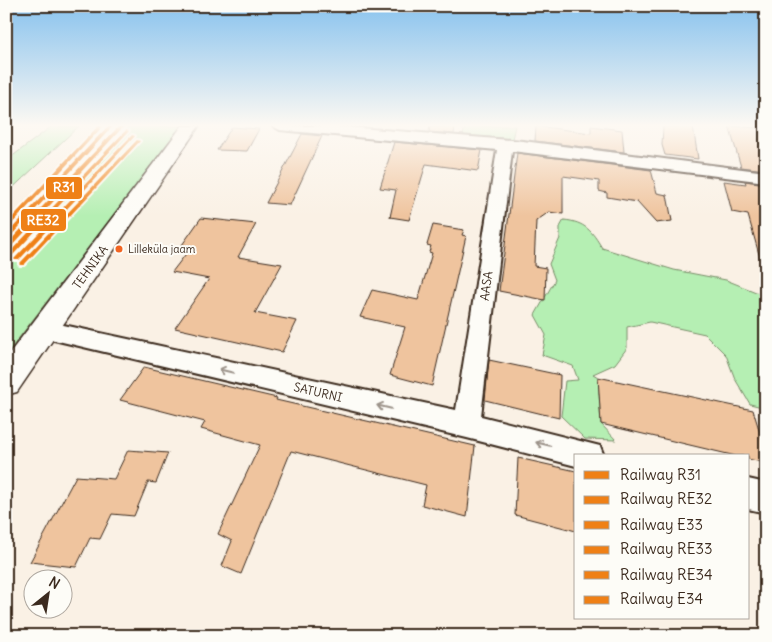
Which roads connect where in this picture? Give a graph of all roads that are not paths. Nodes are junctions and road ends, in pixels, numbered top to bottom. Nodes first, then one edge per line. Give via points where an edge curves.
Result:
1 (170, 156) edge
2 (515, 156) edge
3 (612, 156) edge
4 (766, 177) edge
5 (46, 330) junction
6 (6, 382) edge
7 (467, 426) junction
8 (582, 454) edge
9 (750, 494) edge
10 (766, 498) edge

1 - 5 main road, TEHNIKA
2 - 7 street, AASA
3 - 4 street
5 - 6 main road, TEHNIKA
7 -> 5 street, SATURNI
8 -> 7 street, SATURNI
9 - 10 street

